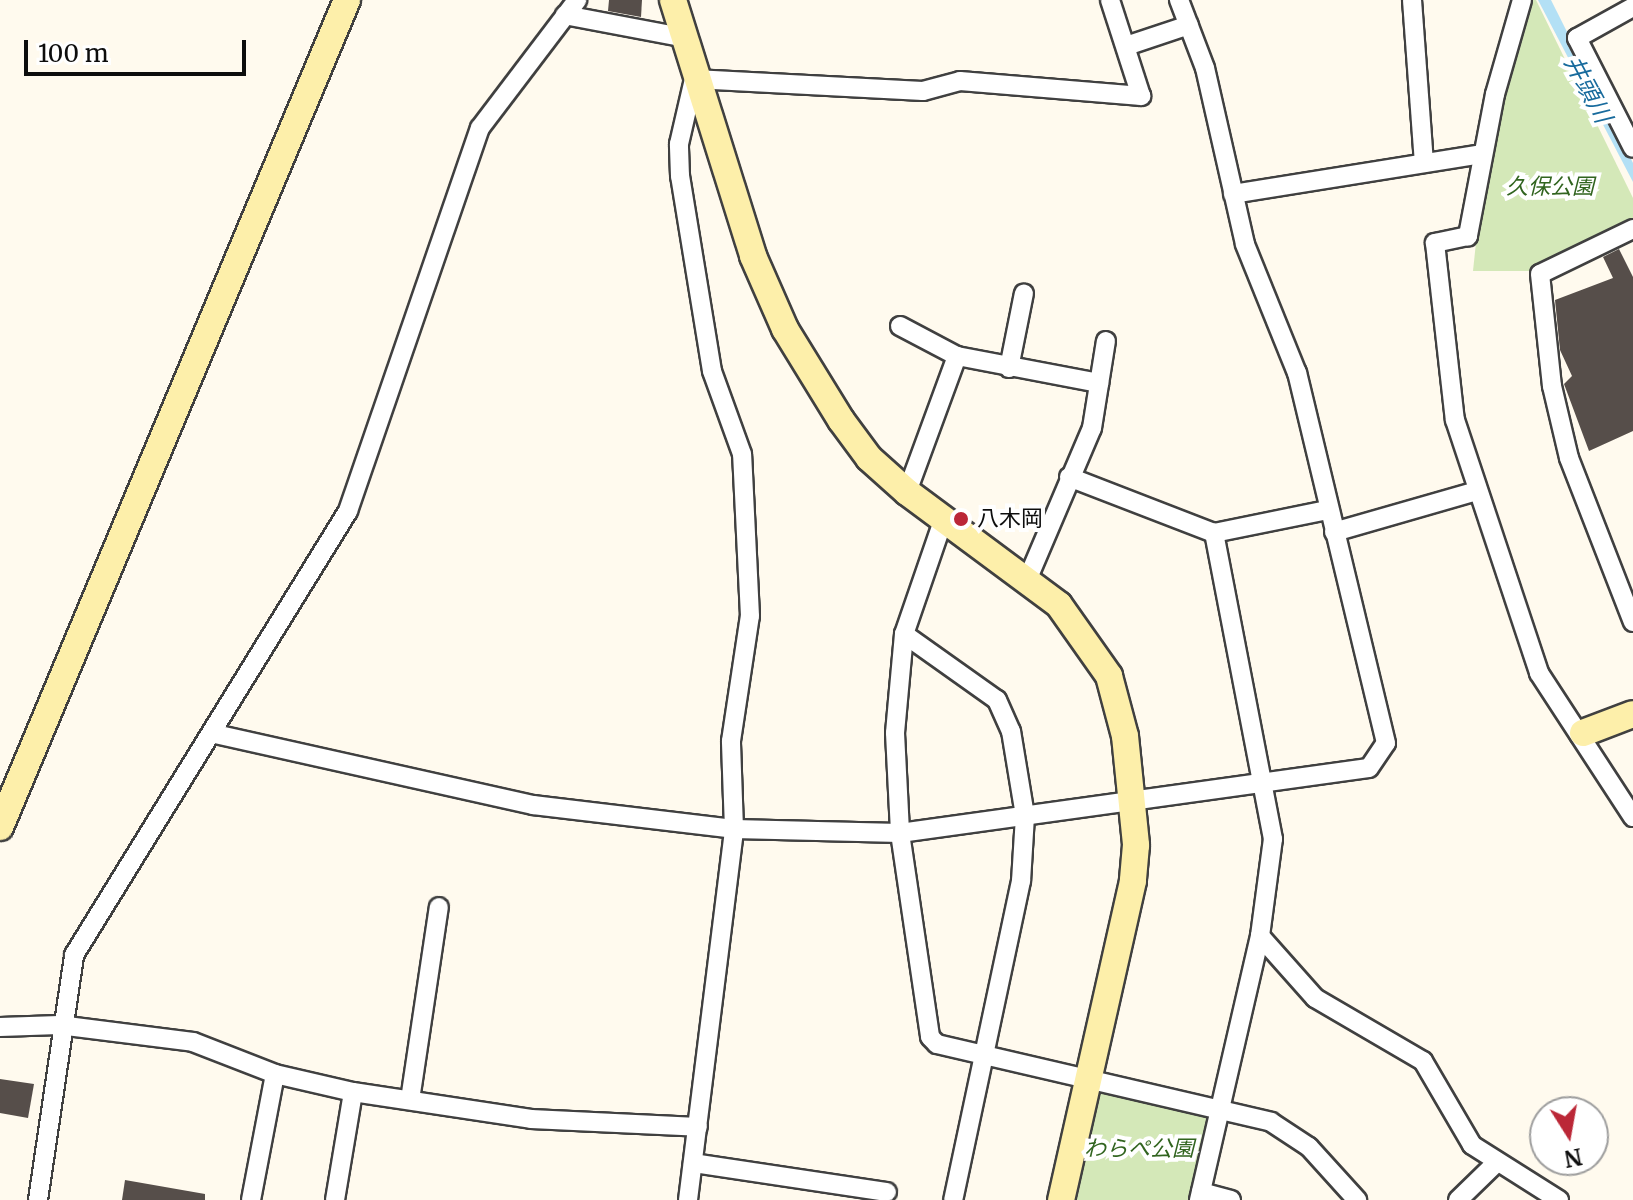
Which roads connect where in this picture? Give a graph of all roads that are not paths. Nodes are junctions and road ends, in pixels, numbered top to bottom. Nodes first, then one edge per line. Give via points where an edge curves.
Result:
1 (347, 0) edge
2 (577, 0) edge
3 (673, 0) edge
4 (1110, 0) edge
5 (1179, 0) edge
6 (1412, 0) edge
7 (1522, 0) edge
8 (1633, 7) edge
9 (565, 15) junction
10 (1189, 25) junction
11 (681, 37) junction
12 (1129, 45) junction
13 (694, 79) junction
14 (1633, 148) edge
15 (1482, 154) junction
16 (1424, 163) junction
17 (1233, 194) junction
18 (1633, 229) edge
19 (1024, 293) dead end
20 (900, 326) dead end
21 (1106, 341) dead end
22 (957, 356) junction
23 (1009, 368) junction
24 (1099, 383) junction
25 (1069, 477) junction
26 (1477, 491) junction
27 (907, 492) junction
28 (1327, 510) junction
29 (943, 521) junction
30 (1334, 532) junction
31 (1214, 533) junction
32 (1028, 578) junction
33 (1633, 622) edge
34 (904, 634) junction
35 (1633, 714) edge
36 (1583, 733) junction
37 (215, 734) junction
38 (1264, 784) junction
39 (1132, 800) junction
40 (1025, 816) junction
41 (1633, 817) edge
42 (0, 827) edge
43 (734, 829) junction
44 (900, 833) junction
45 (439, 907) dead end
46 (1260, 936) junction
47 (59, 1025) junction
48 (0, 1027) edge
49 (983, 1054) junction
50 (275, 1074) junction
51 (1090, 1078) junction
52 (353, 1092) junction
53 (410, 1100) junction
54 (1220, 1106) junction
55 (698, 1127) junction
56 (693, 1163) junction
57 (1495, 1164) junction
58 (887, 1192) dead end
59 (1200, 1196) edge
60 (38, 1200) edge
61 (251, 1200) edge
62 (335, 1200) edge
63 (688, 1200) edge
64 (953, 1200) edge
65 (1061, 1200) edge
66 (1231, 1200) edge
67 (1357, 1200) edge
68 (1458, 1200) edge
69 (1559, 1200) edge

1 - 42 street
2 - 9 street
3 - 11 street
4 - 12 street
5 - 10 street
6 - 16 street
7 - 15 street
8 - 14 street via 1577,38
9 - 11 street
9 - 37 street via 480,128 348,511
10 - 12 street
10 - 17 street
11 - 13 street
12 - 13 street via 1141,96 960,81 923,91
13 - 27 street via 753,256 785,329 869,458
13 - 43 street via 679,144 680,176 712,371 743,469 750,616 731,741
15 - 16 street
15 - 26 street via 1468,236 1435,243 1455,420
16 - 17 street
17 - 28 street via 1245,244 1297,373
18 - 33 street via 1540,274 1552,386 1569,458
19 - 23 street
20 - 22 street
21 - 24 street
22 - 23 street
22 - 27 street
23 - 24 street
24 - 25 street via 1092,428
25 - 31 street
25 - 32 street
26 - 30 street
26 - 36 street via 1539,673
27 - 29 street
28 - 30 street
28 - 31 street
29 - 32 street
29 - 34 street
30 - 38 street via 1386,743 1369,768
31 - 38 street
32 - 39 street via 1079,626 1109,676 1125,736
34 - 40 street via 997,700 1011,731
34 - 44 street via 895,733
35 - 36 street
36 - 41 street
37 - 43 street via 533,805
37 - 47 street via 96,913 74,955
38 - 39 street
38 - 46 street via 1273,839
39 - 40 street
39 - 51 street via 1133,881
40 - 44 street
40 - 49 street via 1021,881
43 - 44 street
43 - 55 street
44 - 49 street via 930,1037
45 - 53 street
46 - 54 street
46 - 57 street via 1315,998 1423,1061 1472,1145
47 - 48 street
47 - 50 street via 193,1042
47 - 60 street
49 - 51 street
49 - 64 street
50 - 52 street
50 - 61 street
51 - 54 street
51 - 65 street
52 - 53 street
52 - 62 street
53 - 55 street via 531,1119
54 - 59 street
54 - 67 street via 1271,1122 1309,1147
55 - 56 street
56 - 58 street
56 - 63 street
57 - 68 street
57 - 69 street
59 - 66 street

